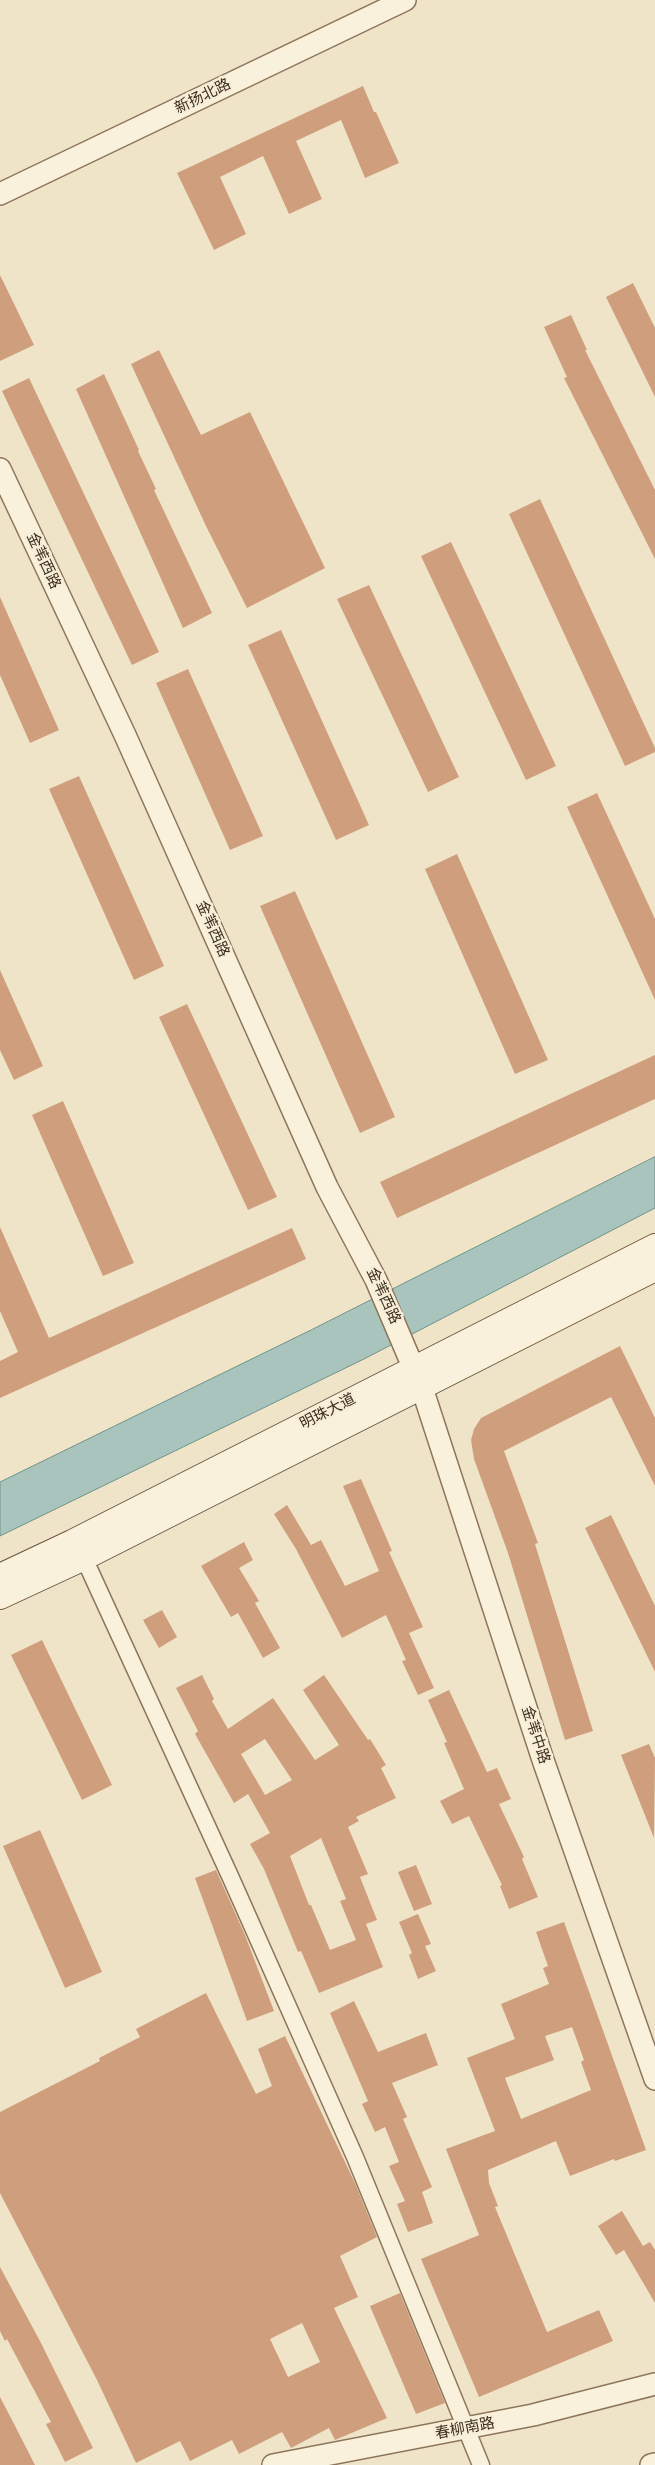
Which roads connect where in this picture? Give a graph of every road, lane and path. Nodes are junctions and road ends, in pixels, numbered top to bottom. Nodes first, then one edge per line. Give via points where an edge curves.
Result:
1 (405, 0) edge
2 (0, 194) edge
3 (0, 470) edge
4 (655, 1246) edge
5 (655, 1270) edge
6 (415, 1369) junction
7 (84, 1558) junction
8 (0, 1576) edge
9 (0, 1597) edge
10 (655, 2079) edge
11 (655, 2384) edge
12 (466, 2429) junction
13 (273, 2465) edge
14 (481, 2465) edge

1 - 2 street, 新扬北路
3 - 6 street, 金苇西路 via 125,735 328,1187 376,1280
4 - 6 main road, 明珠大道
5 - 6 main road, 明珠大道
6 - 7 main road, 明珠大道
6 - 8 main road, 明珠大道
6 - 10 street, 金苇中路 via 543,1760
7 - 9 main road, 明珠大道
7 - 12 street via 355,2157
11 - 12 street, 春柳南路
12 - 13 street, 春柳南路
12 - 14 street

